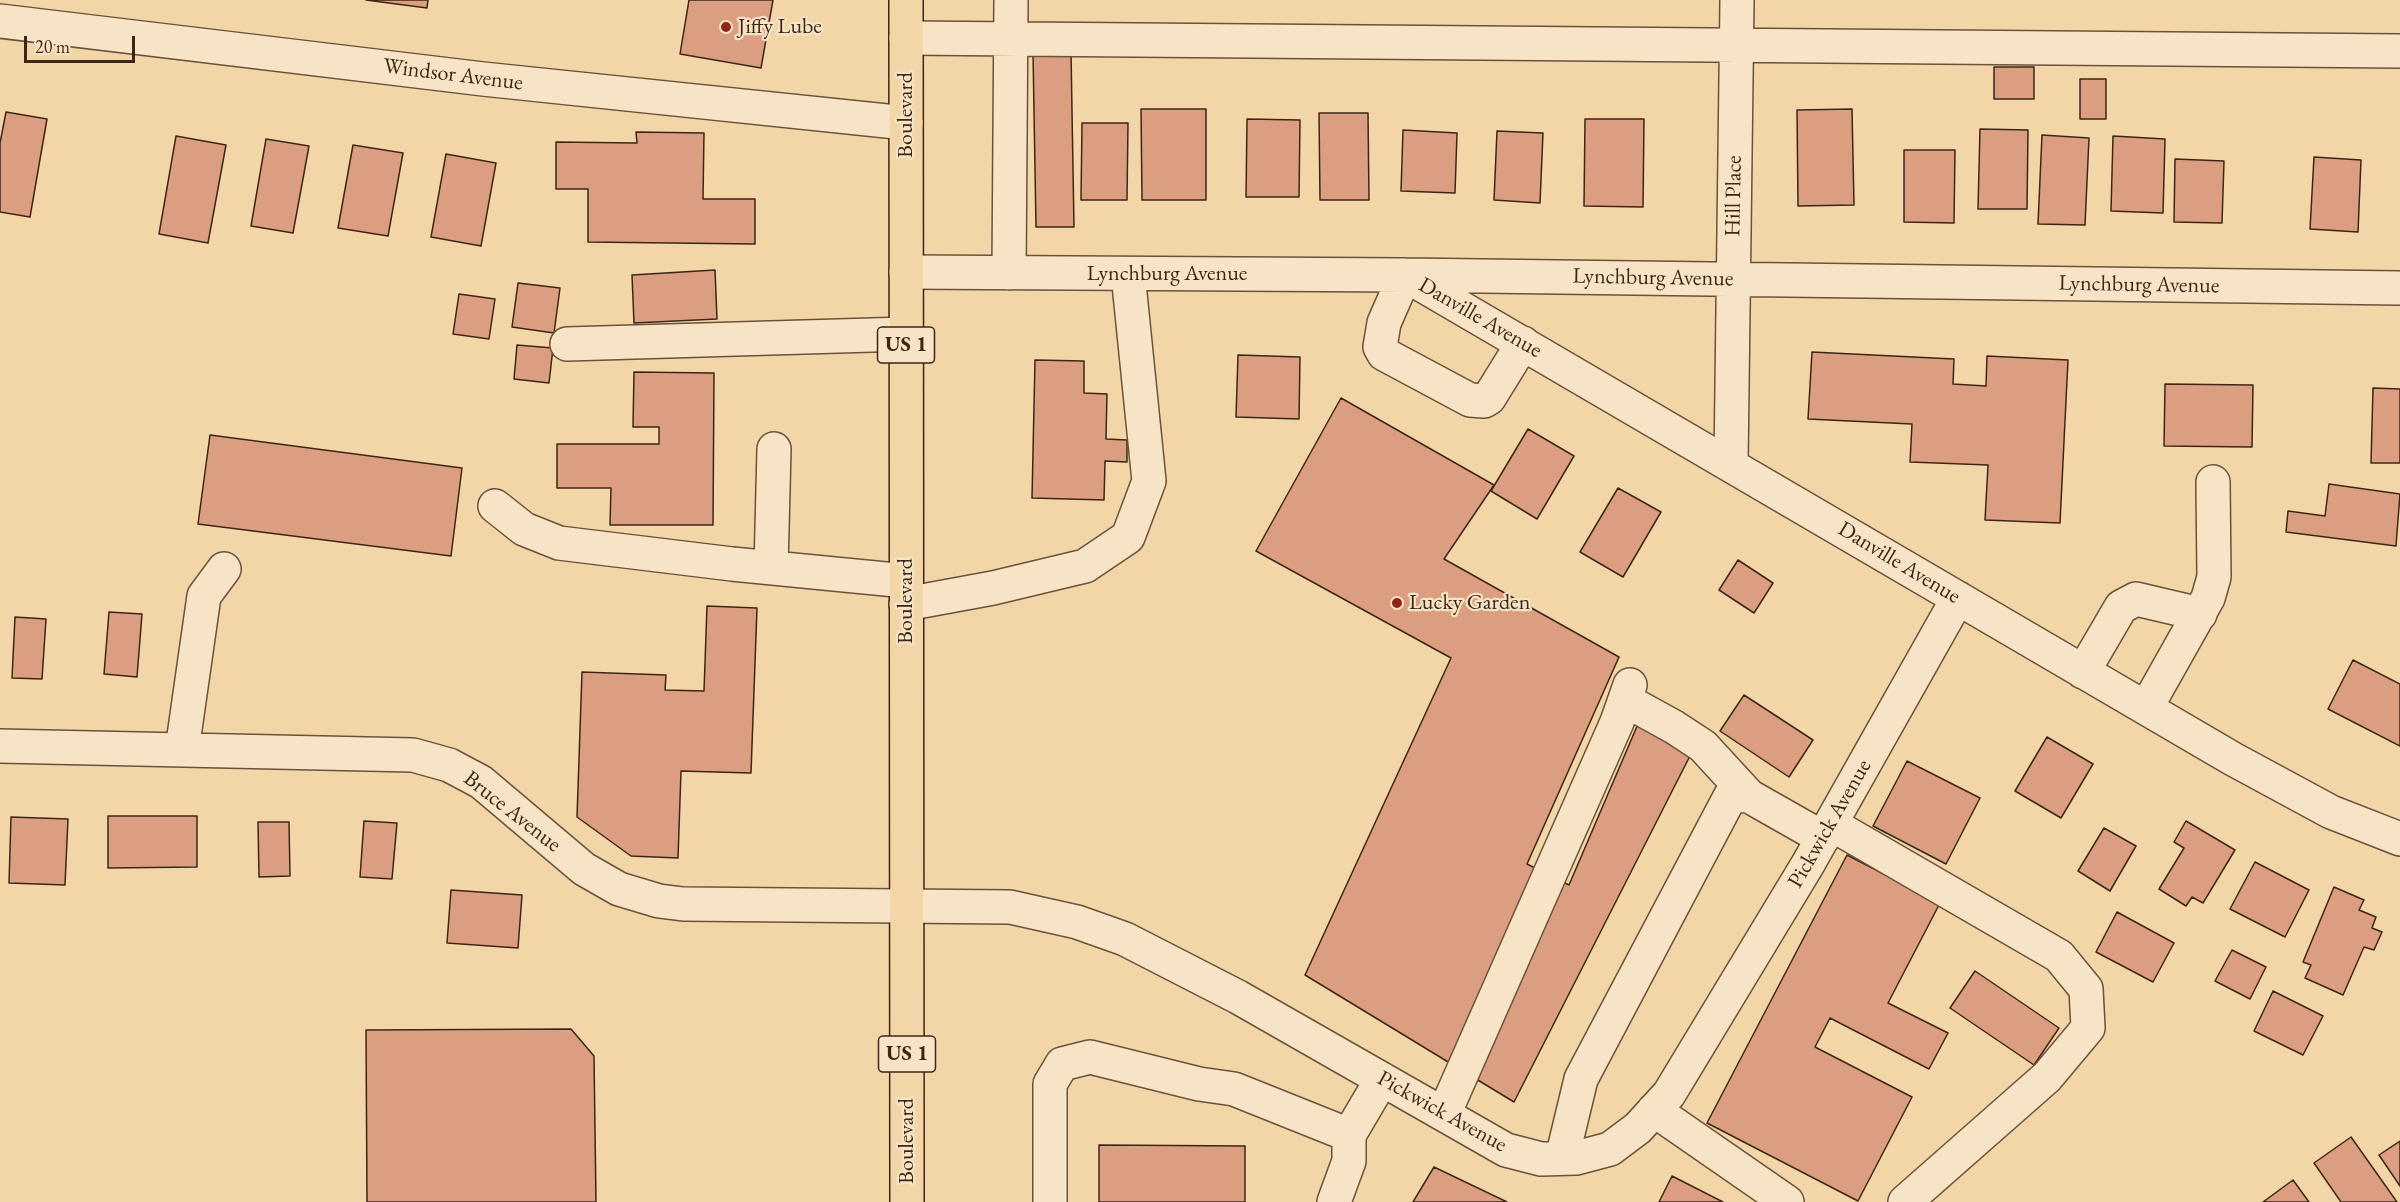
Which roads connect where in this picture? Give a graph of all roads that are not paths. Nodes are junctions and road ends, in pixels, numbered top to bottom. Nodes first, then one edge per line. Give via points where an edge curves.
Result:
1 (906, 0) edge
2 (1011, 0) edge
3 (1737, 0) edge
4 (0, 21) edge
5 (906, 38) junction
6 (1011, 39) junction
7 (1736, 45) junction
8 (2400, 51) edge
9 (906, 123) junction
10 (906, 272) junction
11 (1009, 273) junction
12 (1128, 274) junction
13 (1405, 275) junction
14 (1733, 279) junction
15 (2400, 288) edge
16 (906, 334) junction
17 (1523, 343) junction
18 (567, 344) dead end
19 (774, 449) dead end
20 (1731, 464) junction
21 (2213, 482) dead end
22 (495, 506) dead end
23 (771, 568) junction
24 (224, 569) dead end
25 (906, 592) junction
26 (1958, 598) junction
27 (2200, 614) junction
28 (2083, 672) junction
29 (2146, 708) junction
30 (0, 746) edge
31 (182, 750) junction
32 (1749, 796) junction
33 (1827, 831) junction
34 (2400, 839) edge
35 (907, 907) junction
36 (1382, 1079) junction
37 (1654, 1110) junction
38 (1444, 1114) junction
39 (1349, 1135) junction
40 (1562, 1158) junction
41 (907, 1202) edge
42 (1050, 1202) edge
43 (1334, 1202) edge
44 (1787, 1202) edge
45 (1905, 1202) edge

1 - 5 main road, Boulevard / US 1
2 - 6 street
3 - 7 street, Hill Place
4 - 9 street, Windsor Avenue via 483,79
5 - 6 street
5 - 9 main road, Boulevard / US 1
6 - 7 street
6 - 11 street
7 - 8 street
7 - 14 street, Hill Place
9 - 10 main road, Boulevard / US 1
10 - 11 street, Lynchburg Avenue
10 - 16 main road, Boulevard / US 1
11 - 12 street, Lynchburg Avenue
12 - 13 street, Lynchburg Avenue
12 - 25 street via 1149,481 1128,537 1085,567 993,588
13 - 14 street, Lynchburg Avenue
13 - 17 street, Danville Avenue
13 - 17 street via 1384,323 1380,347 1384,354 1470,400 1484,401
14 - 15 street, Lynchburg Avenue
14 - 20 street, Hill Place
16 - 18 street
16 - 25 main road, Boulevard / US 1
17 - 20 street, Danville Avenue
19 - 23 street
20 - 26 street, Danville Avenue
21 - 27 street via 2214,577
22 - 23 street via 524,529 559,543
23 - 25 street
24 - 31 street via 204,596
25 - 35 main road, Boulevard / US 1
26 - 28 street, Danville Avenue
26 - 33 street, Pickwick Avenue
27 - 28 street via 2136,599 2121,607
27 - 29 street
28 - 29 street, Danville Avenue
29 - 34 street, Danville Avenue via 2331,812
30 - 31 street, Bruce Avenue
31 - 35 street, Bruce Avenue via 413,755 449,765 481,782 584,869 619,889 659,901
32 - 33 street
32 - 38 street via 1703,746 1628,693
32 - 40 street via 1731,795 1581,1079
33 - 37 street, Pickwick Avenue via 1685,1071
33 - 45 street via 2059,956 2086,989 2088,1028 2054,1069
35 - 36 street, Pickwick Avenue via 1010,907 1077,922 1125,939 1238,997
35 - 41 main road, Boulevard / US 1
36 - 38 street, Pickwick Avenue
36 - 39 street
37 - 40 street, Pickwick Avenue via 1610,1149
37 - 44 street
38 - 40 street, Pickwick Avenue via 1506,1150 1541,1159
39 - 42 street via 1234,1089 1090,1057 1062,1064 1050,1084
39 - 43 street via 1349,1161

